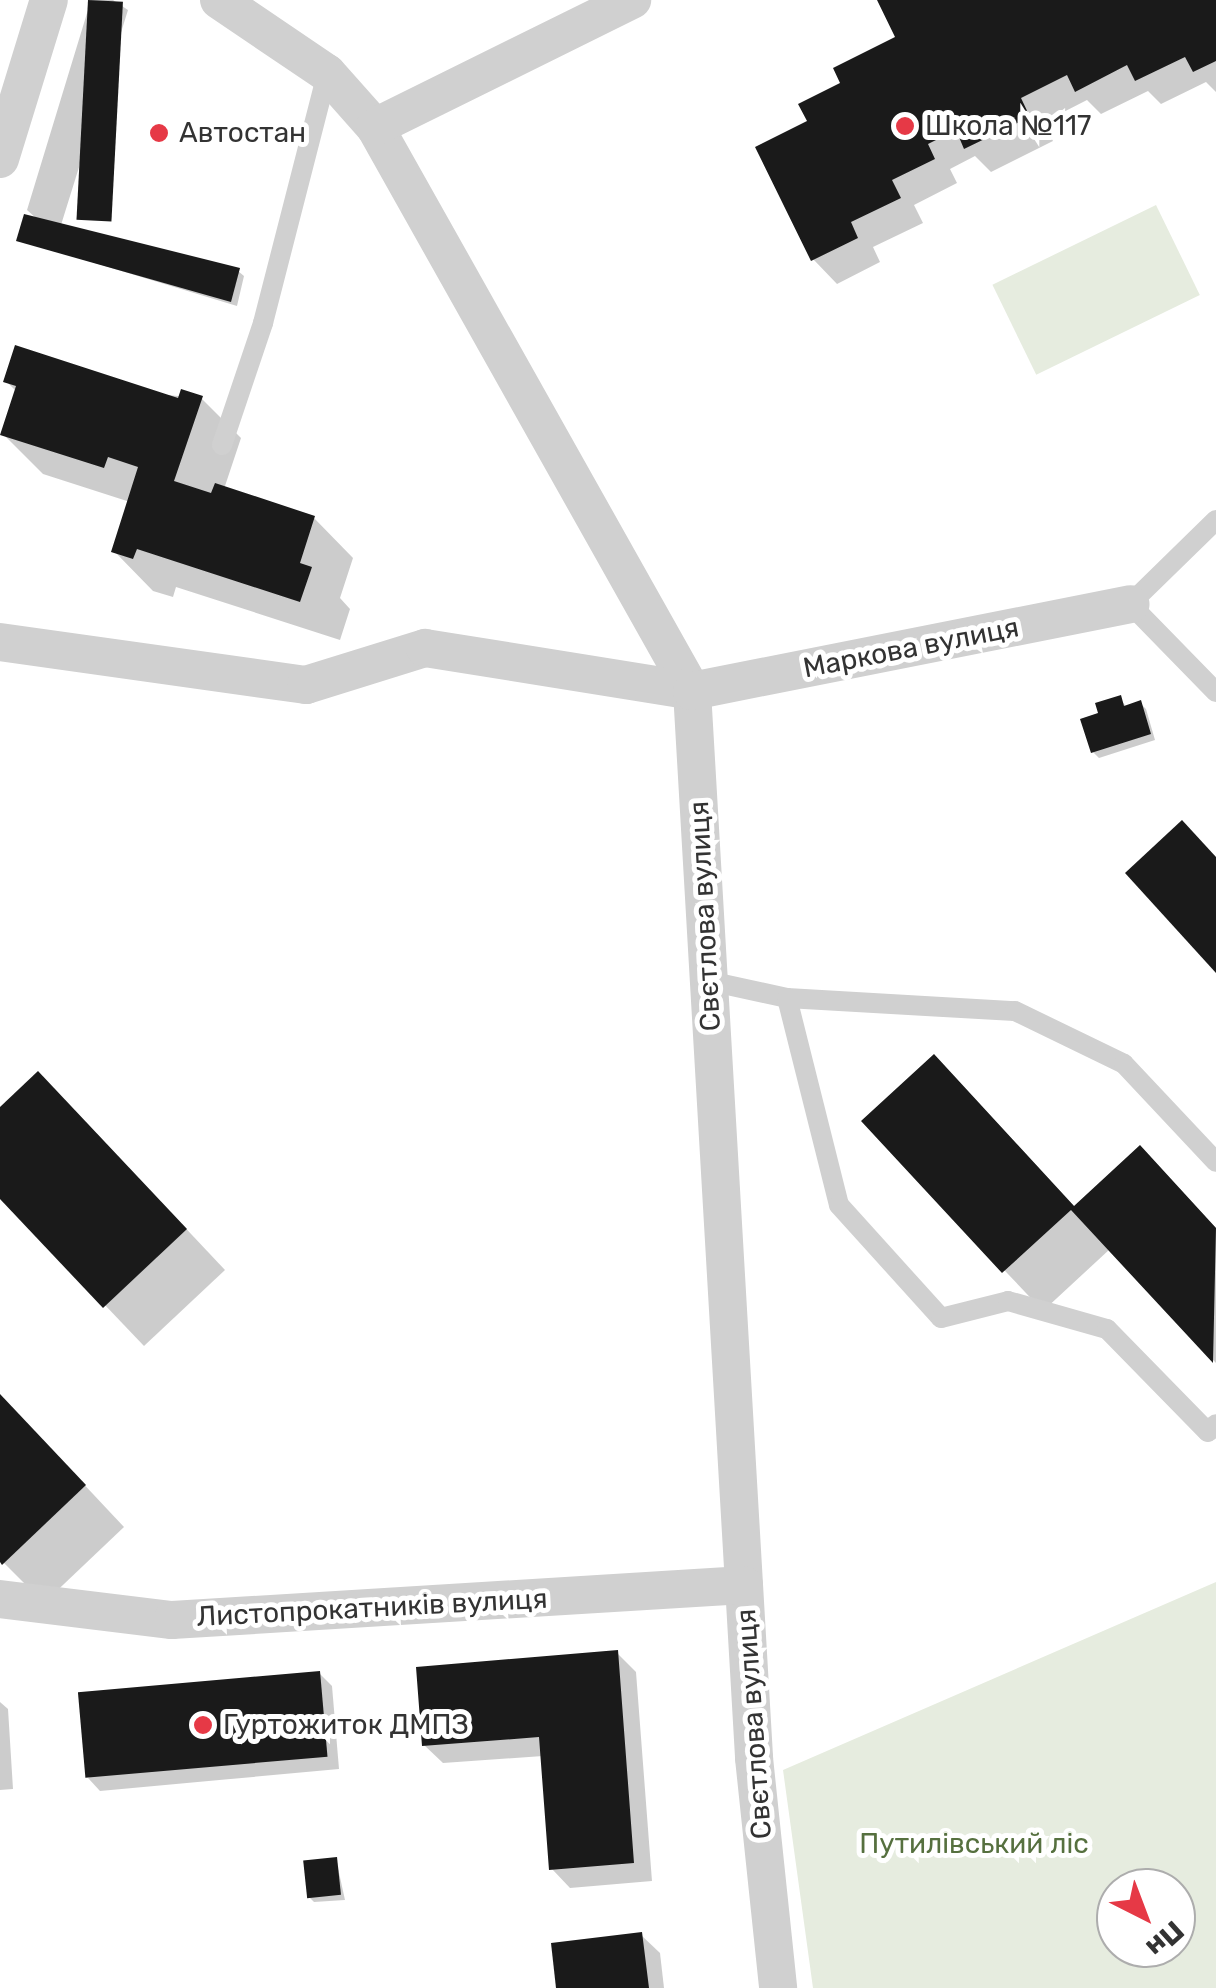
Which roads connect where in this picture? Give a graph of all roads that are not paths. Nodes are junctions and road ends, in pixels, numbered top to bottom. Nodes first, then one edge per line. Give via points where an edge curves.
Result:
1 (49, 0) edge
2 (219, 0) edge
3 (632, 0) edge
4 (328, 72) junction
5 (375, 127) junction
6 (0, 159) edge
7 (222, 445) dead end
8 (1216, 520) edge
9 (1130, 604) junction
10 (0, 642) edge
11 (692, 692) junction
12 (1216, 692) edge
13 (709, 981) junction
14 (787, 998) junction
15 (1216, 1162) edge
16 (1216, 1424) edge
17 (744, 1586) junction
18 (0, 1599) edge
19 (778, 1988) edge

1 - 6 street
2 - 4 street, Свєтлова вулиця
3 - 5 street
4 - 5 street, Свєтлова вулиця
4 - 7 lane via 268,306
5 - 11 street, Свєтлова вулиця
8 - 9 lane
9 - 11 street, Маркова вулиця
9 - 12 lane
10 - 11 street via 306,685 425,648
11 - 13 street, Свєтлова вулиця
13 - 14 lane
13 - 17 street, Свєтлова вулиця
14 - 15 lane via 1015,1011 1124,1064
14 - 16 lane via 839,1205 941,1318 1008,1302 1107,1329 1208,1432
17 - 18 street, Листопрокатників вулиця via 172,1620
17 - 19 street, Свєтлова вулиця

